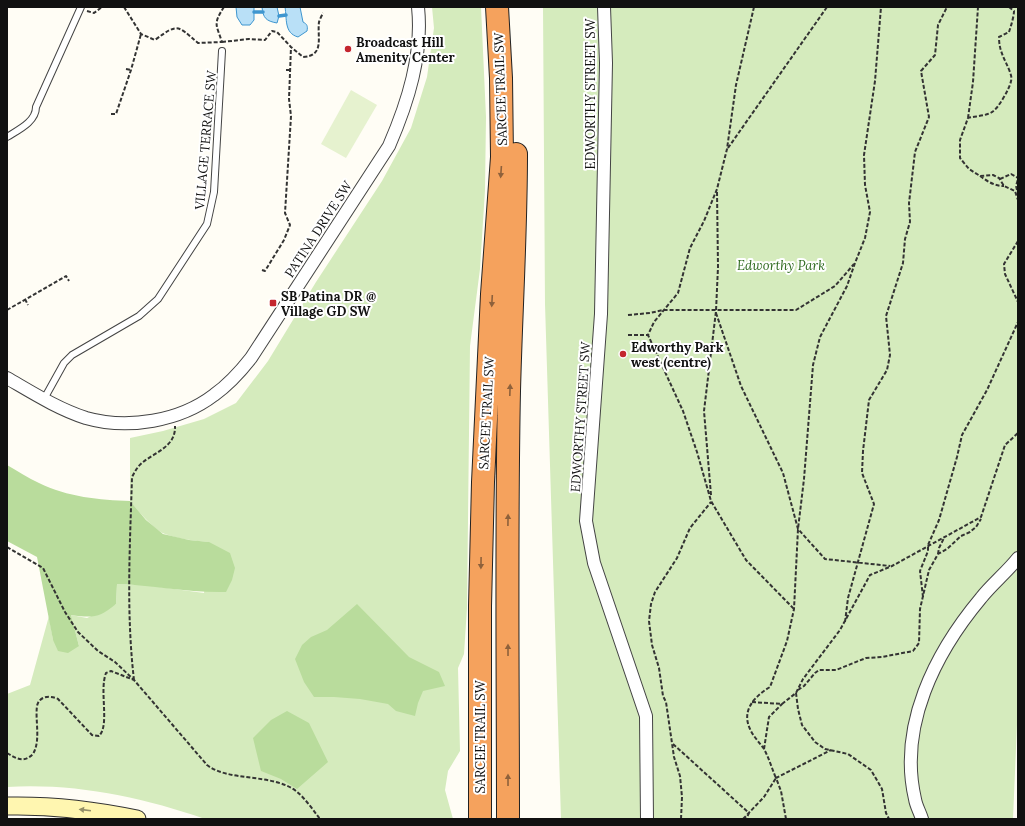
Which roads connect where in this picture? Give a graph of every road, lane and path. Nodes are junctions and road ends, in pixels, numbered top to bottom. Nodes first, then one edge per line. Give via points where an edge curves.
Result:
1 (102, 7) edge
2 (124, 7) edge
3 (224, 7) edge
4 (418, 7) edge
5 (497, 7) edge
6 (510, 7) edge
7 (604, 7) edge
8 (754, 7) edge
9 (827, 7) edge
10 (881, 7) edge
11 (947, 7) edge
12 (978, 7) edge
13 (1009, 7) edge
14 (80, 8) edge
15 (323, 13) dead end
16 (141, 34) junction
17 (222, 42) junction
18 (291, 47) junction
19 (222, 51) joint
20 (126, 69) dead end
21 (131, 70) junction
22 (286, 70) dead end
23 (290, 70) junction
24 (111, 114) dead end
25 (968, 118) junction
26 (7, 137) edge
27 (286, 138) dead end
28 (289, 138) junction
29 (727, 149) junction
30 (980, 176) junction
31 (1018, 179) edge
32 (1000, 180) junction
33 (283, 185) dead end
34 (286, 185) junction
35 (1004, 186) junction
36 (717, 189) junction
37 (1017, 190) edge
38 (1018, 200) edge
39 (1018, 241) edge
40 (854, 263) junction
41 (262, 270) dead end
42 (69, 281) dead end
43 (25, 299) junction
44 (1018, 302) edge
45 (28, 305) dead end
46 (7, 310) edge
47 (663, 310) junction
48 (716, 311) junction
49 (628, 315) dead end
50 (1018, 322) edge
51 (628, 335) dead end
52 (648, 335) junction
53 (7, 378) edge
54 (44, 399) junction
55 (172, 416) junction
56 (1018, 433) edge
57 (711, 501) junction
58 (981, 518) junction
59 (798, 529) junction
60 (944, 538) junction
61 (928, 545) junction
62 (7, 547) edge
63 (938, 554) junction
64 (1018, 558) edge
65 (857, 562) junction
66 (892, 566) junction
67 (922, 597) junction
68 (794, 609) junction
69 (845, 622) junction
70 (809, 671) junction
71 (816, 672) junction
72 (134, 680) junction
73 (797, 691) junction
74 (752, 702) junction
75 (782, 704) junction
76 (673, 744) junction
77 (764, 750) junction
78 (831, 750) junction
79 (7, 753) edge
80 (776, 778) junction
81 (7, 806) edge
82 (749, 813) junction
83 (137, 819) edge
84 (320, 819) edge
85 (480, 819) edge
86 (508, 819) edge
87 (647, 819) edge
88 (681, 819) edge
89 (743, 819) edge
90 (746, 819) edge
91 (786, 819) edge
92 (889, 819) edge
93 (922, 819) edge

1 - 14 path via 94,13
2 - 16 path
3 - 17 path via 216,23
4 - 55 street, PATINA DRIVE SW via 416,63 402,116 389,146 243,368 215,395
5 -> 85 highway, SARCEE TRAIL SW via 502,157 483,482
86 -> 6 highway, SARCEE TRAIL SW via 509,391 516,184 515,86
7 - 87 street, EDWORTHY STREET SW via 606,64 601,314 586,522 594,563 646,716
8 - 29 path via 736,85
9 - 29 path
10 - 40 path via 875,81 864,155 865,185 870,212 865,238
11 - 65 path via 938,24 935,55 921,71 929,117 915,152 909,203 910,222 903,263 886,316 890,355 887,370 869,400 862,473 874,504
12 - 25 path
13 - 25 path via 1014,10 1014,16 1009,32 999,37 999,47 1010,72 1011,82 994,112
14 - 26 lane via 34,116
15 - 18 path via 320,20 319,47 315,54 303,57
16 - 17 path via 155,40 176,28 182,29 198,43
16 - 21 path
17 - 18 path via 265,40 272,31 277,32
17 - 19 path
18 - 23 path
19 - 54 lane, VILLAGE TERRACE SW via 214,192 207,224 158,300 139,316 72,355 64,363
20 - 21 path
21 - 24 path via 116,114
22 - 23 path
23 - 28 path
25 - 30 path via 960,140 960,158 969,169
27 - 28 path
28 - 34 path
29 - 36 path
30 - 32 path via 992,175
30 - 35 path via 988,182
31 - 32 path via 1011,174
31 - 37 path
32 - 35 path
33 - 34 path
34 - 41 path via 285,213 290,226 265,272
35 - 37 path
36 - 47 path via 690,248 678,293
36 - 48 path
37 - 38 path
39 - 44 path via 1004,264 1005,274
40 - 48 path via 836,286 796,310
40 - 59 path via 847,286 820,337 813,365
42 - 43 path via 66,276
43 - 45 path
43 - 46 path
47 - 48 path
47 - 49 path
47 - 52 path
48 - 57 path via 704,411
48 - 59 path via 741,386 783,473
50 - 61 path via 987,390 962,435 939,520
51 - 52 path
52 - 57 path via 683,411
53 - 54 street, PATINA DRIVE SW
54 - 55 street, PATINA DRIVE SW via 74,414 114,423 143,422
55 - 72 path via 175,432 166,448 143,462 132,477 129,616
56 - 58 path via 1005,445
57 - 68 path via 746,560
57 - 76 path via 690,528 677,558 655,592 651,604 649,621 652,645 659,668 662,696 666,702
58 - 60 path
58 - 63 path via 976,527
59 - 65 path via 825,558
59 - 68 path
60 - 61 path
60 - 63 path
61 - 66 path
61 - 67 path via 920,571
62 - 72 path via 43,568 78,632
63 - 67 path via 929,570
64 - 93 street via 971,610 945,647 926,686 915,718 910,759 915,800
65 - 66 path
65 - 69 path
66 - 69 path via 870,575
67 - 71 path via 919,643 913,651 866,658 836,670
68 - 74 path via 787,641 770,687
69 - 70 path
70 - 71 path
70 - 73 path
71 - 73 path
72 - 79 path via 111,671 106,673 102,695 104,723 99,736 92,735 58,699 48,696 38,705 33,754 22,760
72 - 84 path via 212,769 290,787
73 - 75 path
73 - 78 path via 802,726 815,742
74 - 75 path
74 - 77 path via 748,707 749,729
75 - 77 path via 769,717
76 - 82 path
76 - 88 path via 680,776
77 - 80 path
78 - 80 path
78 - 92 path via 848,754 871,770 882,789
80 - 82 path via 764,797
80 - 91 path
83 -> 81 main road via 106,812 68,808
82 - 89 path
82 - 90 path

